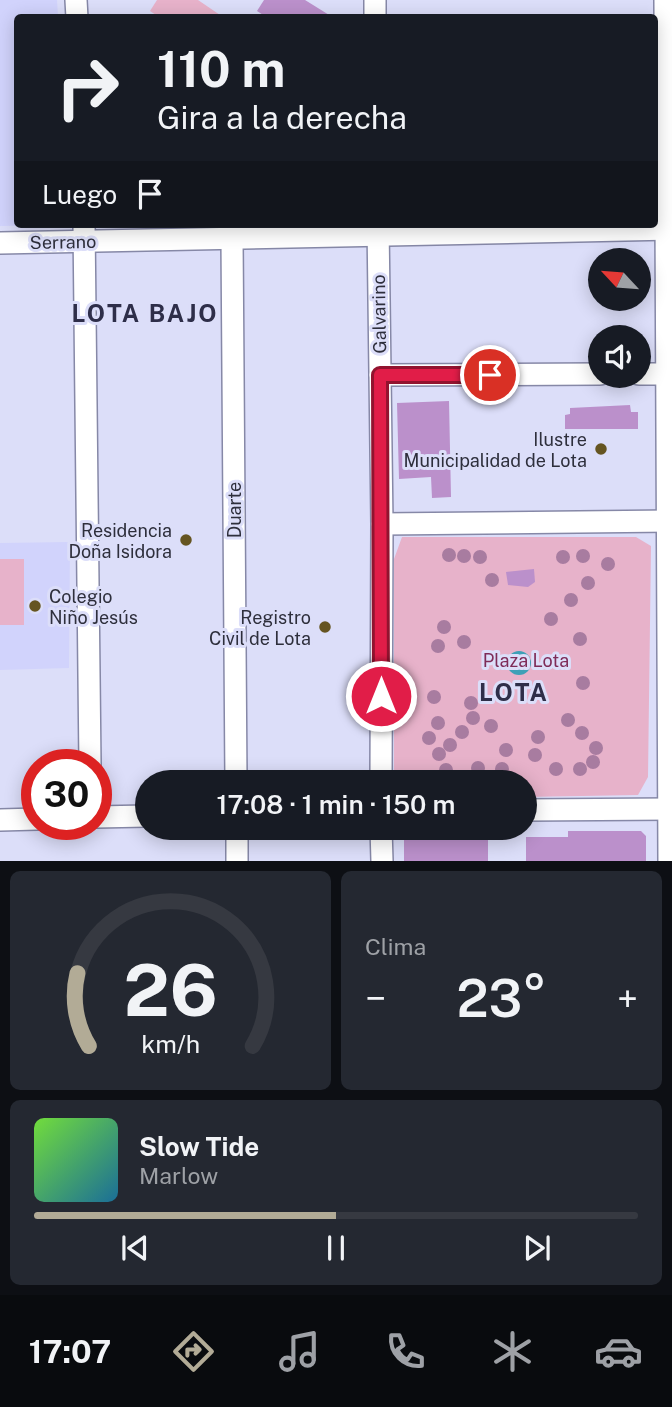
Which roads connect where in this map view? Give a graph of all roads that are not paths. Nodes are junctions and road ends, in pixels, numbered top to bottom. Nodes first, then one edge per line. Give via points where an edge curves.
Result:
1 (665, 0) edge
2 (669, 229) edge
3 (378, 230) edge
4 (85, 233) edge
5 (232, 238) junction
6 (0, 243) edge
7 (588, 374) edge
8 (651, 374) edge
9 (666, 374) junction
10 (380, 375) junction
11 (669, 521) edge
12 (382, 524) junction
13 (90, 749) edge
14 (236, 770) edge
15 (381, 770) edge
16 (670, 809) edge
17 (537, 810) edge
18 (135, 816) edge
19 (112, 817) edge
20 (21, 819) edge
21 (0, 820) edge
22 (237, 840) edge
23 (381, 840) edge
24 (237, 861) edge
25 (382, 861) edge
26 (669, 861) edge

1 - 2 street
2 - 3 street, Serrano
2 - 9 street
3 - 5 street, Serrano
3 - 10 street, Galvarino
4 - 5 street, Serrano
4 - 6 street, Serrano
4 - 13 street
5 - 14 street, Duarte
7 - 10 street
8 - 9 street
9 - 11 street
10 - 12 street, Galvarino
11 - 12 street
11 - 16 street
12 - 15 street, Galvarino
16 - 17 street
16 - 26 street
18 - 19 street
20 - 21 street
22 - 24 street
23 - 25 street

